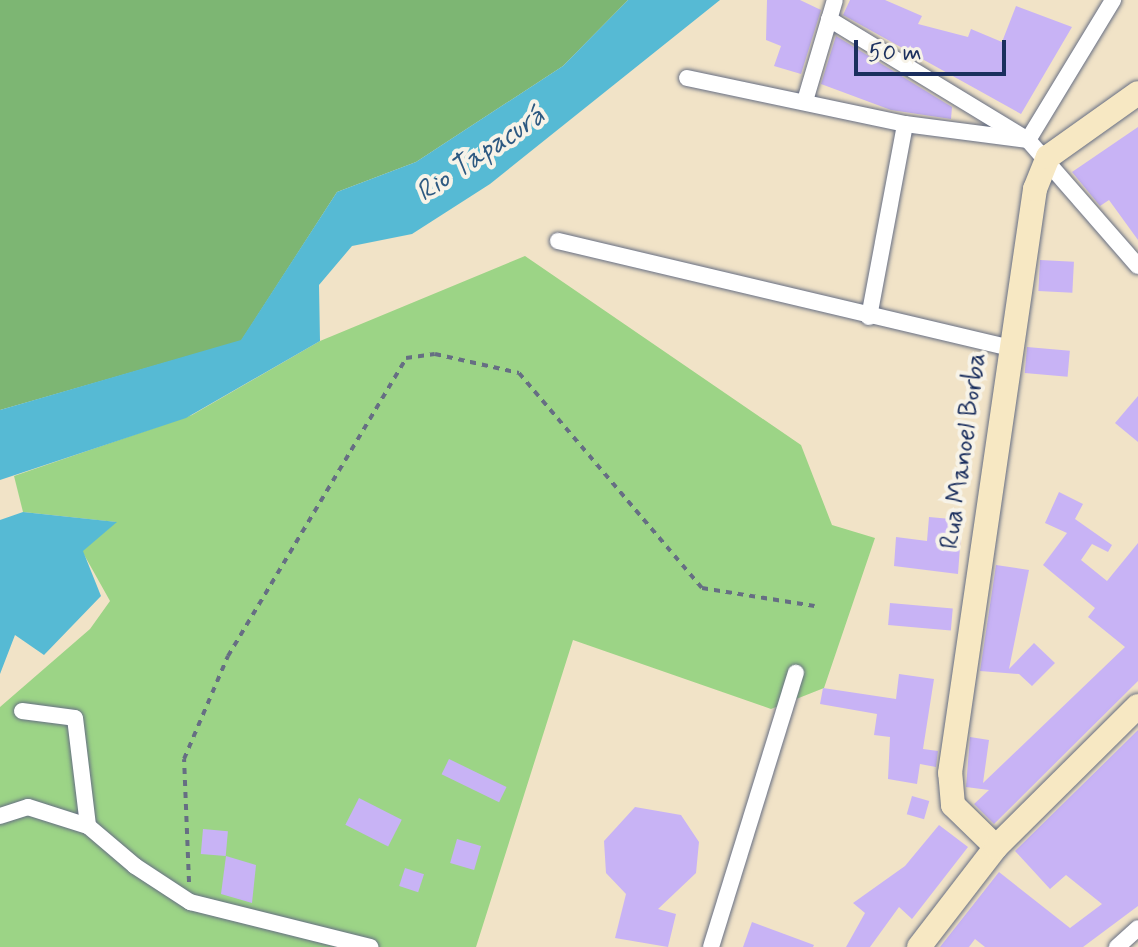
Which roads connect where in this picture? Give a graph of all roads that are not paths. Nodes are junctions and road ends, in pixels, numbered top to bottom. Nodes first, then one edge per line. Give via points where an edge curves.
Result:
1 (835, 0) edge
2 (1113, 0) edge
3 (829, 19) junction
4 (687, 78) dead end
5 (1138, 93) edge
6 (805, 101) junction
7 (905, 124) junction
8 (1028, 140) junction
9 (1048, 157) junction
10 (558, 241) dead end
11 (1138, 266) edge
12 (869, 317) junction
13 (1007, 347) junction
14 (796, 673) dead end
15 (1138, 706) edge
16 (22, 711) dead end
17 (0, 816) edge
18 (88, 826) junction
19 (996, 847) junction
20 (1138, 928) edge
21 (370, 947) edge
22 (711, 947) edge
23 (919, 947) edge
24 (1117, 947) edge

1 - 3 street
2 - 8 street
3 - 6 street
3 - 8 street
4 - 6 street
5 - 9 street
6 - 7 street
7 - 8 street
7 - 12 street
8 - 9 street
9 - 11 street
9 - 13 street, Rua Manoel Borba via 1035,189
10 - 12 street
12 - 13 street
13 - 19 street, Rua Manoel Borba via 950,773 953,805
14 - 22 street
15 - 19 street
16 - 18 street via 75,718
17 - 18 street via 28,807
18 - 21 street via 190,902
19 - 23 street
20 - 24 street

